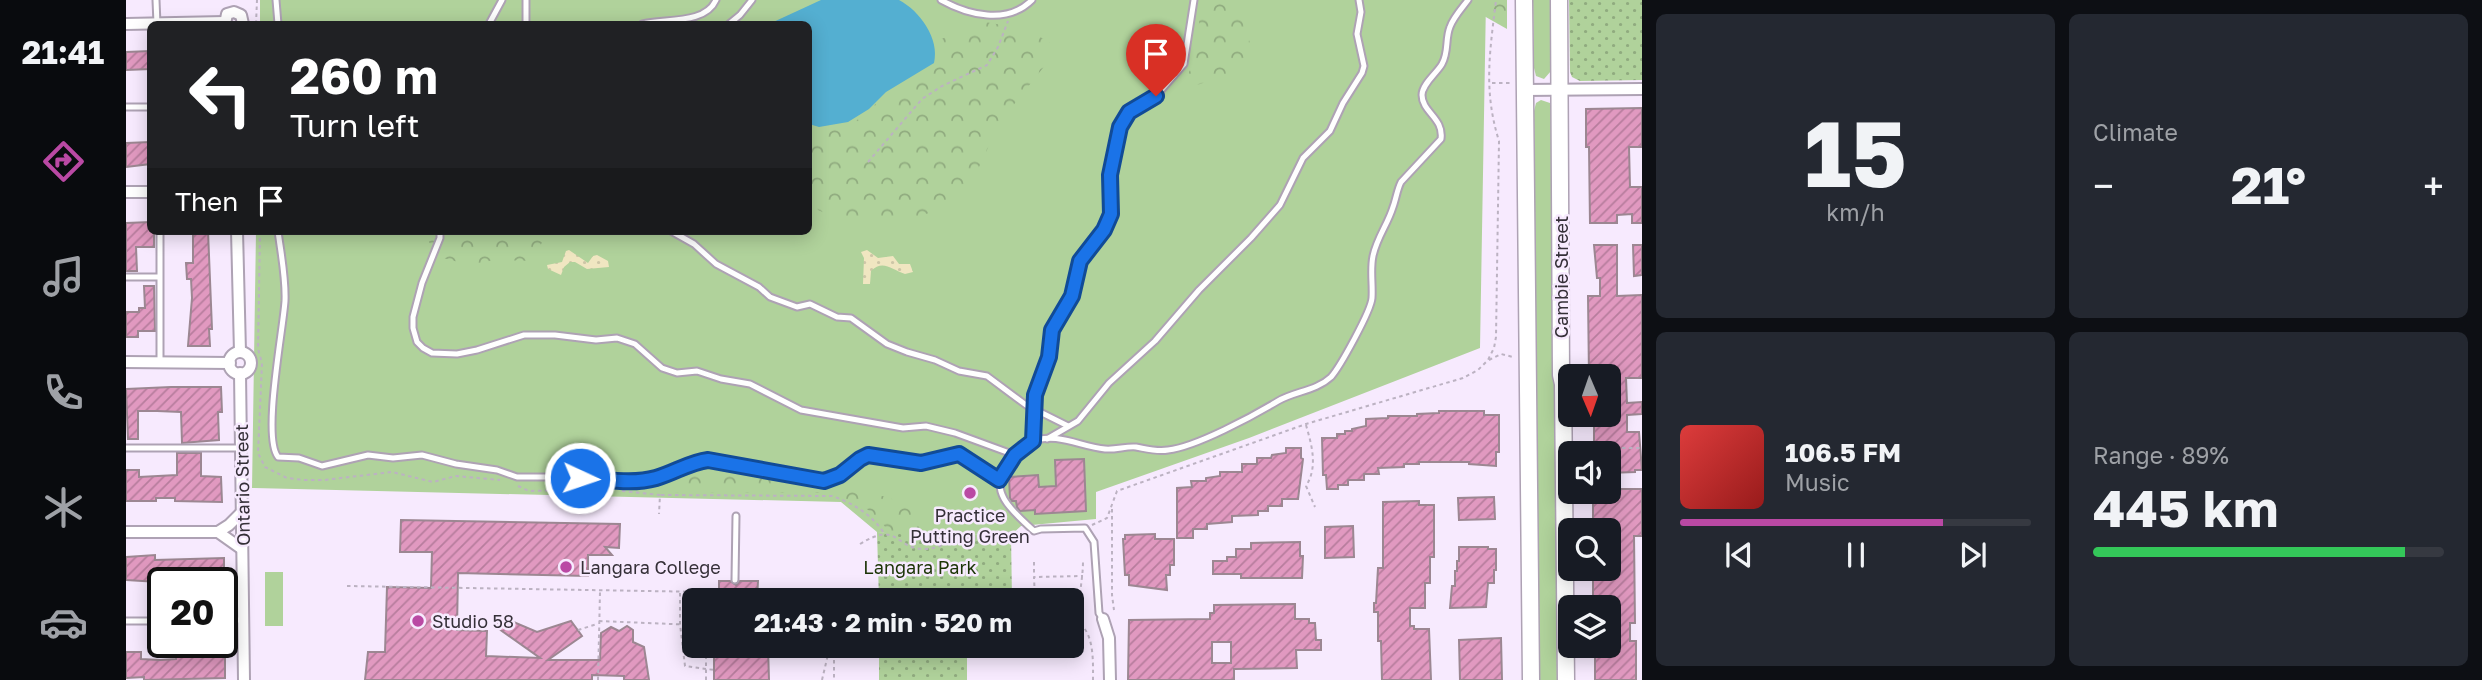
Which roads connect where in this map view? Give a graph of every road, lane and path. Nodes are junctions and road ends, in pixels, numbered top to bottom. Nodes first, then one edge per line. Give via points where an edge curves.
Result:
1 (156, 0) edge
2 (257, 0) edge
3 (276, 0) edge
4 (502, 0) edge
5 (526, 0) edge
6 (716, 0) edge
7 (752, 0) edge
8 (941, 0) edge
9 (1032, 0) edge
10 (1194, 0) edge
11 (1359, 0) edge
12 (1468, 0) edge
13 (1496, 0) edge
14 (1524, 0) edge
15 (1559, 0) edge
16 (234, 6) edge
17 (1015, 11) junction
18 (157, 21) edge
19 (226, 21) edge
20 (242, 21) edge
21 (256, 21) edge
22 (278, 21) edge
23 (491, 21) edge
24 (526, 21) edge
25 (662, 21) edge
26 (733, 21) edge
27 (126, 24) edge
28 (147, 24) edge
29 (1490, 83) junction
30 (1518, 87) junction
31 (1642, 89) edge
32 (1560, 90) junction
33 (126, 107) edge
34 (147, 107) edge
35 (868, 162) dead end
36 (126, 192) edge
37 (147, 192) edge
38 (160, 235) edge
39 (237, 235) edge
40 (260, 235) edge
41 (278, 235) edge
42 (440, 235) edge
43 (678, 235) edge
44 (126, 277) edge
45 (158, 277) junction
46 (240, 352) junction
47 (1514, 357) dead end
48 (1488, 360) junction
49 (126, 362) edge
50 (160, 362) junction
51 (230, 363) junction
52 (240, 373) junction
53 (1036, 408) junction
54 (1306, 424) junction
55 (1068, 426) junction
56 (1046, 439) junction
57 (1033, 441) junction
58 (126, 447) edge
59 (1621, 447) edge
60 (1642, 447) edge
61 (241, 448) junction
62 (1015, 455) junction
63 (999, 480) junction
64 (508, 481) dead end
65 (518, 486) dead end
66 (660, 495) junction
67 (1112, 506) junction
68 (1315, 507) dead end
69 (242, 512) junction
70 (659, 514) dead end
71 (736, 516) dead end
72 (1085, 528) junction
73 (1034, 531) junction
74 (126, 532) edge
75 (218, 532) junction
76 (884, 533) junction
77 (860, 544) dead end
78 (242, 549) junction
79 (1083, 561) dead end
80 (1034, 562) dead end
81 (1083, 576) junction
82 (1034, 577) junction
83 (736, 580) dead end
84 (347, 586) dead end
85 (1034, 588) edge
86 (1081, 588) edge
87 (600, 591) junction
88 (680, 592) joint
89 (1114, 610) dead end
90 (1103, 619) joint
91 (238, 620) edge
92 (244, 620) junction
93 (126, 621) edge
94 (147, 621) edge
95 (599, 622) junction
96 (680, 624) junction
97 (1084, 627) edge
98 (578, 630) dead end
99 (681, 641) joint
100 (706, 658) edge
101 (827, 658) edge
102 (834, 658) edge
103 (706, 670) junction
104 (714, 670) dead end
105 (244, 680) edge
106 (598, 680) edge
107 (706, 680) edge
108 (822, 680) edge
109 (834, 680) edge
110 (1093, 680) edge
111 (1110, 680) edge
112 (1531, 680) edge
113 (1566, 680) edge

1 - 18 lane
2 - 21 path
3 - 22 lane
4 - 23 lane
5 - 24 lane
6 - 25 lane via 709,10 694,16
7 - 26 lane
8 - 17 lane via 979,15
9 - 17 lane
10 - 53 lane via 1184,64 1156,96 1129,112 1120,127 1110,175 1111,214 1080,261 1072,296 1052,330 1049,357 1035,395
11 - 55 lane via 1362,73 1330,131 1303,158 1280,205 1155,341
12 - 56 lane via 1450,26 1441,66 1423,88 1424,102 1441,127 1441,139 1397,190 1375,246 1370,306 1343,361 1328,380 1177,449 1103,449
13 - 29 path
14 - 30 main road, Cambie Street
15 - 32 main road, Cambie Street
16 - 19 street
16 - 20 street
17 - 35 path via 987,65 922,99
27 - 28 street
29 - 30 path
29 - 48 path via 1490,112 1499,141 1496,337
30 - 32 street
30 - 112 main road, Cambie Street
31 - 32 street
32 - 113 main road, Cambie Street
33 - 34 lane
36 - 37 street
38 - 45 lane
39 - 46 street
40 - 64 path via 258,453 265,467 286,478 304,480 392,472 433,482 456,477
41 - 63 lane via 285,299 275,373 273,446 282,459 299,458 322,466 368,455 422,455 517,477 628,482 657,478 708,460 824,481 868,455 921,463 959,454
42 - 62 lane via 413,317 417,342 432,353 457,354 524,335 617,338 635,344 662,368 750,384 801,410 903,428 926,426
43 - 53 lane via 771,297 850,318 887,344 959,371 987,376
44 - 45 lane
45 - 50 lane
46 - 51 street
46 - 52 street via 251,364
47 - 48 path via 1501,354
48 - 54 path via 1478,370 1444,385
49 - 50 street
50 - 51 street
51 - 52 street via 233,371
52 - 61 street, Ontario Street
53 - 55 lane
53 - 57 lane
54 - 67 path via 1117,491
54 - 68 path via 1314,474 1306,486
55 - 56 lane
56 - 57 lane
57 - 62 lane
58 - 61 lane
59 - 60 path
61 - 69 street, Ontario Street
62 - 63 lane
63 - 73 lane via 1008,508
65 - 66 path via 529,491 614,489
66 - 70 path
66 - 76 path via 832,496 876,521
67 - 72 path via 1107,518
67 - 89 path
69 - 75 street
69 - 78 street, Ontario Street
71 - 83 lane
72 - 73 lane
72 - 90 lane via 1094,542
73 - 76 path via 922,549
74 - 75 street
75 - 78 street
76 - 77 path
78 - 92 street, Ontario Street
79 - 81 path
80 - 82 path
81 - 82 path
81 - 86 path
82 - 85 path
84 - 87 path
87 - 88 path
87 - 95 path
88 - 96 path
90 - 111 street via 1109,638
91 - 92 lane
92 - 105 street, Ontario Street
93 - 94 lane
95 - 96 path
95 - 98 path
95 - 106 path
96 - 99 path
97 - 110 path via 1093,658
99 - 103 path via 685,666
100 - 103 path
101 - 108 path
102 - 109 path
103 - 104 path
103 - 107 path

